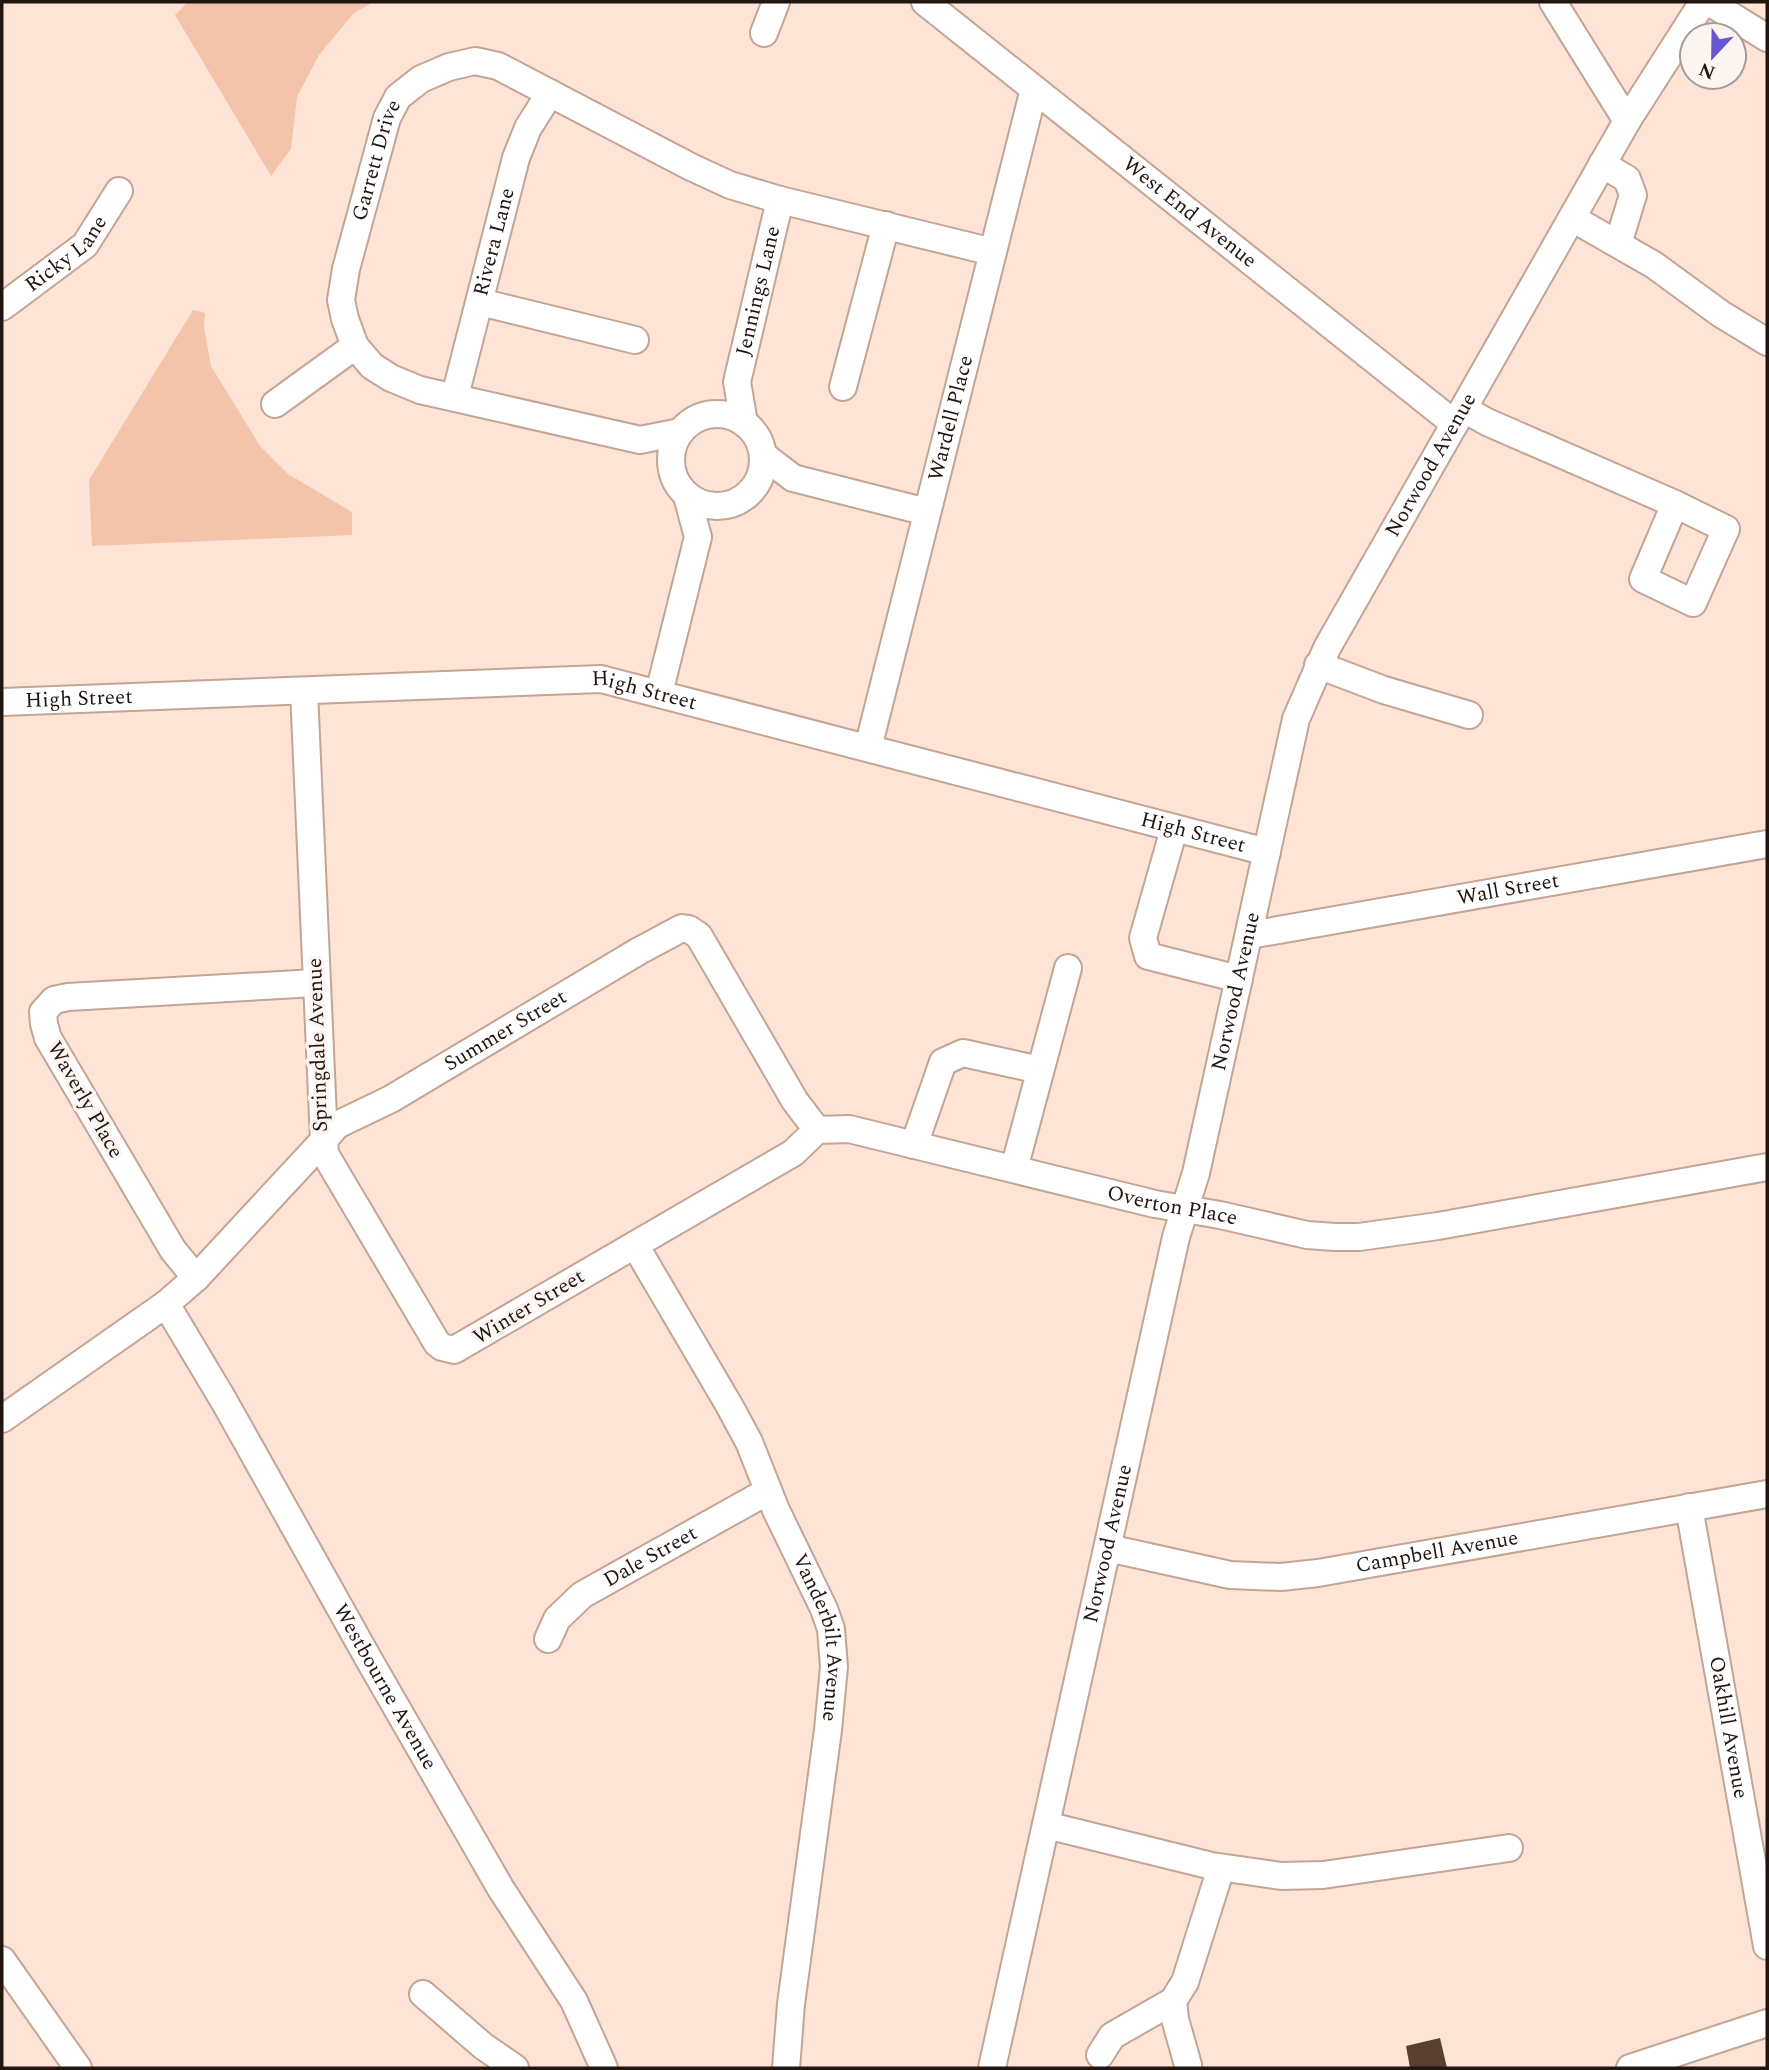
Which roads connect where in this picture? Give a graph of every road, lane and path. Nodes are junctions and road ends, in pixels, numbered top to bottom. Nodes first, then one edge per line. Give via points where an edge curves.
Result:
1 (776, 2) edge
2 (925, 2) edge
3 (1553, 2) edge
4 (1703, 2) edge
5 (1709, 2) edge
6 (764, 33) dead end
7 (1767, 38) edge
8 (1034, 89) junction
9 (550, 93) junction
10 (1627, 121) junction
11 (1602, 164) junction
12 (119, 191) dead end
13 (780, 200) junction
14 (1572, 218) junction
15 (886, 225) junction
16 (1618, 244) junction
17 (993, 251) junction
18 (480, 302) junction
19 (2, 307) edge
20 (635, 340) dead end
21 (1767, 342) edge
22 (355, 346) junction
23 (737, 382) junction
24 (844, 387) dead end
25 (455, 396) junction
26 (275, 404) dead end
27 (710, 415) junction
28 (1459, 416) junction
29 (744, 423) junction
30 (680, 432) junction
31 (640, 440) junction
32 (763, 455) junction
33 (671, 468) junction
34 (793, 478) junction
35 (754, 488) junction
36 (687, 496) junction
37 (1675, 504) junction
38 (724, 506) junction
39 (927, 512) junction
40 (698, 537) junction
41 (1318, 666) junction
42 (304, 691) junction
43 (659, 693) junction
44 (2, 702) edge
45 (1469, 715) dead end
46 (867, 748) junction
47 (1174, 829) junction
48 (1767, 844) edge
49 (1267, 852) junction
50 (1250, 935) junction
51 (1068, 968) dead end
52 (1239, 979) junction
53 (316, 983) junction
54 (1040, 1070) junction
55 (817, 1130) junction
56 (324, 1140) junction
57 (914, 1145) junction
58 (1767, 1167) edge
59 (1014, 1169) junction
60 (1185, 1209) junction
61 (635, 1245) junction
62 (196, 1278) junction
63 (166, 1304) junction
64 (2, 1419) edge
65 (768, 1491) junction
66 (1767, 1494) edge
67 (1689, 1507) junction
68 (1108, 1548) junction
69 (548, 1639) dead end
70 (1046, 1825) junction
71 (1509, 1848) dead end
72 (1221, 1868) junction
73 (1767, 1946) edge
74 (2, 1960) edge
75 (423, 1993) dead end
76 (1173, 2001) junction
77 (1767, 2023) edge
78 (1100, 2055) dead end
79 (1188, 2065) dead end
80 (78, 2068) edge
81 (515, 2068) edge
82 (604, 2068) edge
83 (786, 2068) edge
84 (992, 2068) edge
85 (1630, 2068) edge

1 - 6 street
2 - 8 street, West End Avenue
3 - 10 street
4 - 10 street, Norwood Avenue
5 - 7 street
8 - 17 street, Wardell Place
8 - 28 street, West End Avenue
9 - 13 street, Garrett Drive via 691,167
9 - 18 street, Rivera Lane via 516,158
9 - 22 street, Garrett Drive via 498,66 475,61 421,79 398,97 387,118 346,269 341,300
10 - 11 street, Norwood Avenue
11 - 14 street, Norwood Avenue
11 - 16 street via 1627,179 1633,195
12 - 19 street, Ricky Lane via 85,245
13 - 15 street, Garrett Drive
13 - 23 street, Jennings Lane
14 - 16 street
14 - 28 street, Norwood Avenue
15 - 17 street, Garrett Drive
15 - 24 street
16 - 21 street
17 - 39 street, Wardell Place
18 - 20 street
18 - 25 street, Rivera Lane
22 - 25 street, Garrett Drive via 372,366 391,378 420,390
22 - 26 street
23 - 27 street, Jennings Lane
23 - 29 street, Jennings Lane
25 - 31 street, Garrett Drive
27 - 29 street via 722,414
27 - 30 street, Garrett Drive
28 - 37 street, West End Avenue via 1487,422
28 - 41 street, Norwood Avenue
29 - 32 street via 760,443
30 - 31 street, Garrett Drive
30 - 33 street
31 - 33 street, Garrett Drive
32 - 34 street
32 - 35 street
33 - 36 street, Garrett Drive
34 - 35 street
34 - 39 street
35 - 38 street via 736,503
36 - 38 street via 698,503
36 - 40 street
37 - 37 street, West End Avenue via 1726,529 1693,603 1643,579
38 - 40 street
39 - 46 street, Wardell Place
40 - 43 street
41 - 45 street
41 - 49 street, Norwood Avenue via 1296,719
42 - 43 street, High Street via 601,679
42 - 44 street, High Street
42 - 53 street, Springdale Avenue
43 - 46 street, High Street
46 - 47 street, High Street
47 - 49 street, High Street
47 - 52 street via 1143,938 1147,956
48 - 50 street, Wall Street
49 - 50 street, Norwood Avenue
50 - 52 street, Norwood Avenue
51 - 54 street
52 - 60 street, Norwood Avenue
53 - 56 street, Springdale Avenue
53 - 62 street, Waverly Place via 68,997 54,1000 43,1012 48,1038 173,1250
54 - 57 street via 962,1053 943,1062
54 - 59 street
55 - 56 street, Summer Street via 795,1101 699,936 682,928 402,1093 337,1125
55 - 57 street, Overton Place via 849,1129
55 - 61 street, Winter Street via 793,1153
56 - 61 street, Winter Street via 326,1154 442,1347 460,1348
56 - 62 street, Springdale Avenue
57 - 59 street, Overton Place
58 - 60 street, Overton Place via 1359,1237 1307,1235
59 - 60 street, Overton Place
60 - 68 street, Norwood Avenue
61 - 65 street, Vanderbilt Avenue via 729,1405
62 - 63 street, Springdale Avenue
63 - 64 street, Springdale Avenue
63 - 82 street, Westbourne Avenue via 495,1878 574,2001
65 - 69 street, Dale Street via 582,1595 556,1619
65 - 83 street, Vanderbilt Avenue via 824,1609 834,1646 828,1730
66 - 67 street, Campbell Avenue
67 - 68 street, Campbell Avenue via 1281,1577 1230,1575
67 - 73 street, Oakhill Avenue
68 - 70 street, Norwood Avenue
70 - 72 street
70 - 84 street, Norwood Avenue
71 - 72 street via 1323,1875 1281,1876
72 - 76 street via 1185,1982
74 - 80 street
75 - 81 street
76 - 78 street via 1112,2036
76 - 79 street
77 - 85 street

